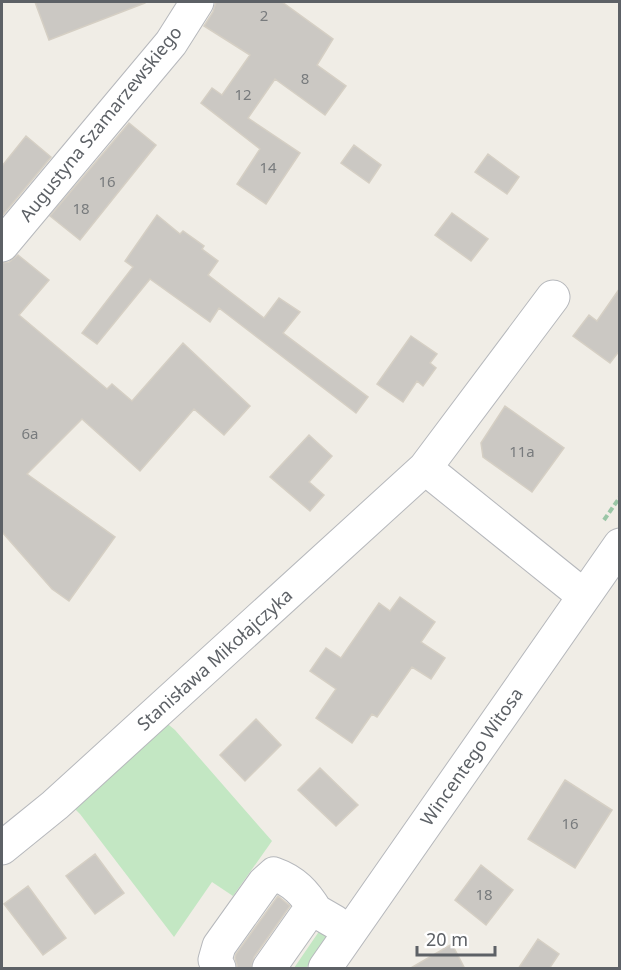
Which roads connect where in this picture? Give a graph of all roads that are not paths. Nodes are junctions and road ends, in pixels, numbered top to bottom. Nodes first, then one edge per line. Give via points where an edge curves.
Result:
1 (197, 2) edge
2 (2, 245) edge
3 (553, 297) dead end
4 (425, 468) junction
5 (620, 545) edge
6 (584, 596) junction
7 (2, 848) edge
8 (330, 920) junction
9 (219, 969) edge
10 (269, 969) edge
11 (325, 969) edge

1 - 2 street, Augustyna Szamarzewskiego via 171,43
3 - 4 street, Stanisława Mikołajczyka
4 - 6 street
4 - 7 street, Stanisława Mikołajczyka via 55,805
5 - 6 street, Wincentego Witosa
6 - 8 street, Wincentego Witosa
8 - 9 street via 296,886 274,874 219,946 215,960
8 - 10 street via 307,914
8 - 11 street, Wincentego Witosa

